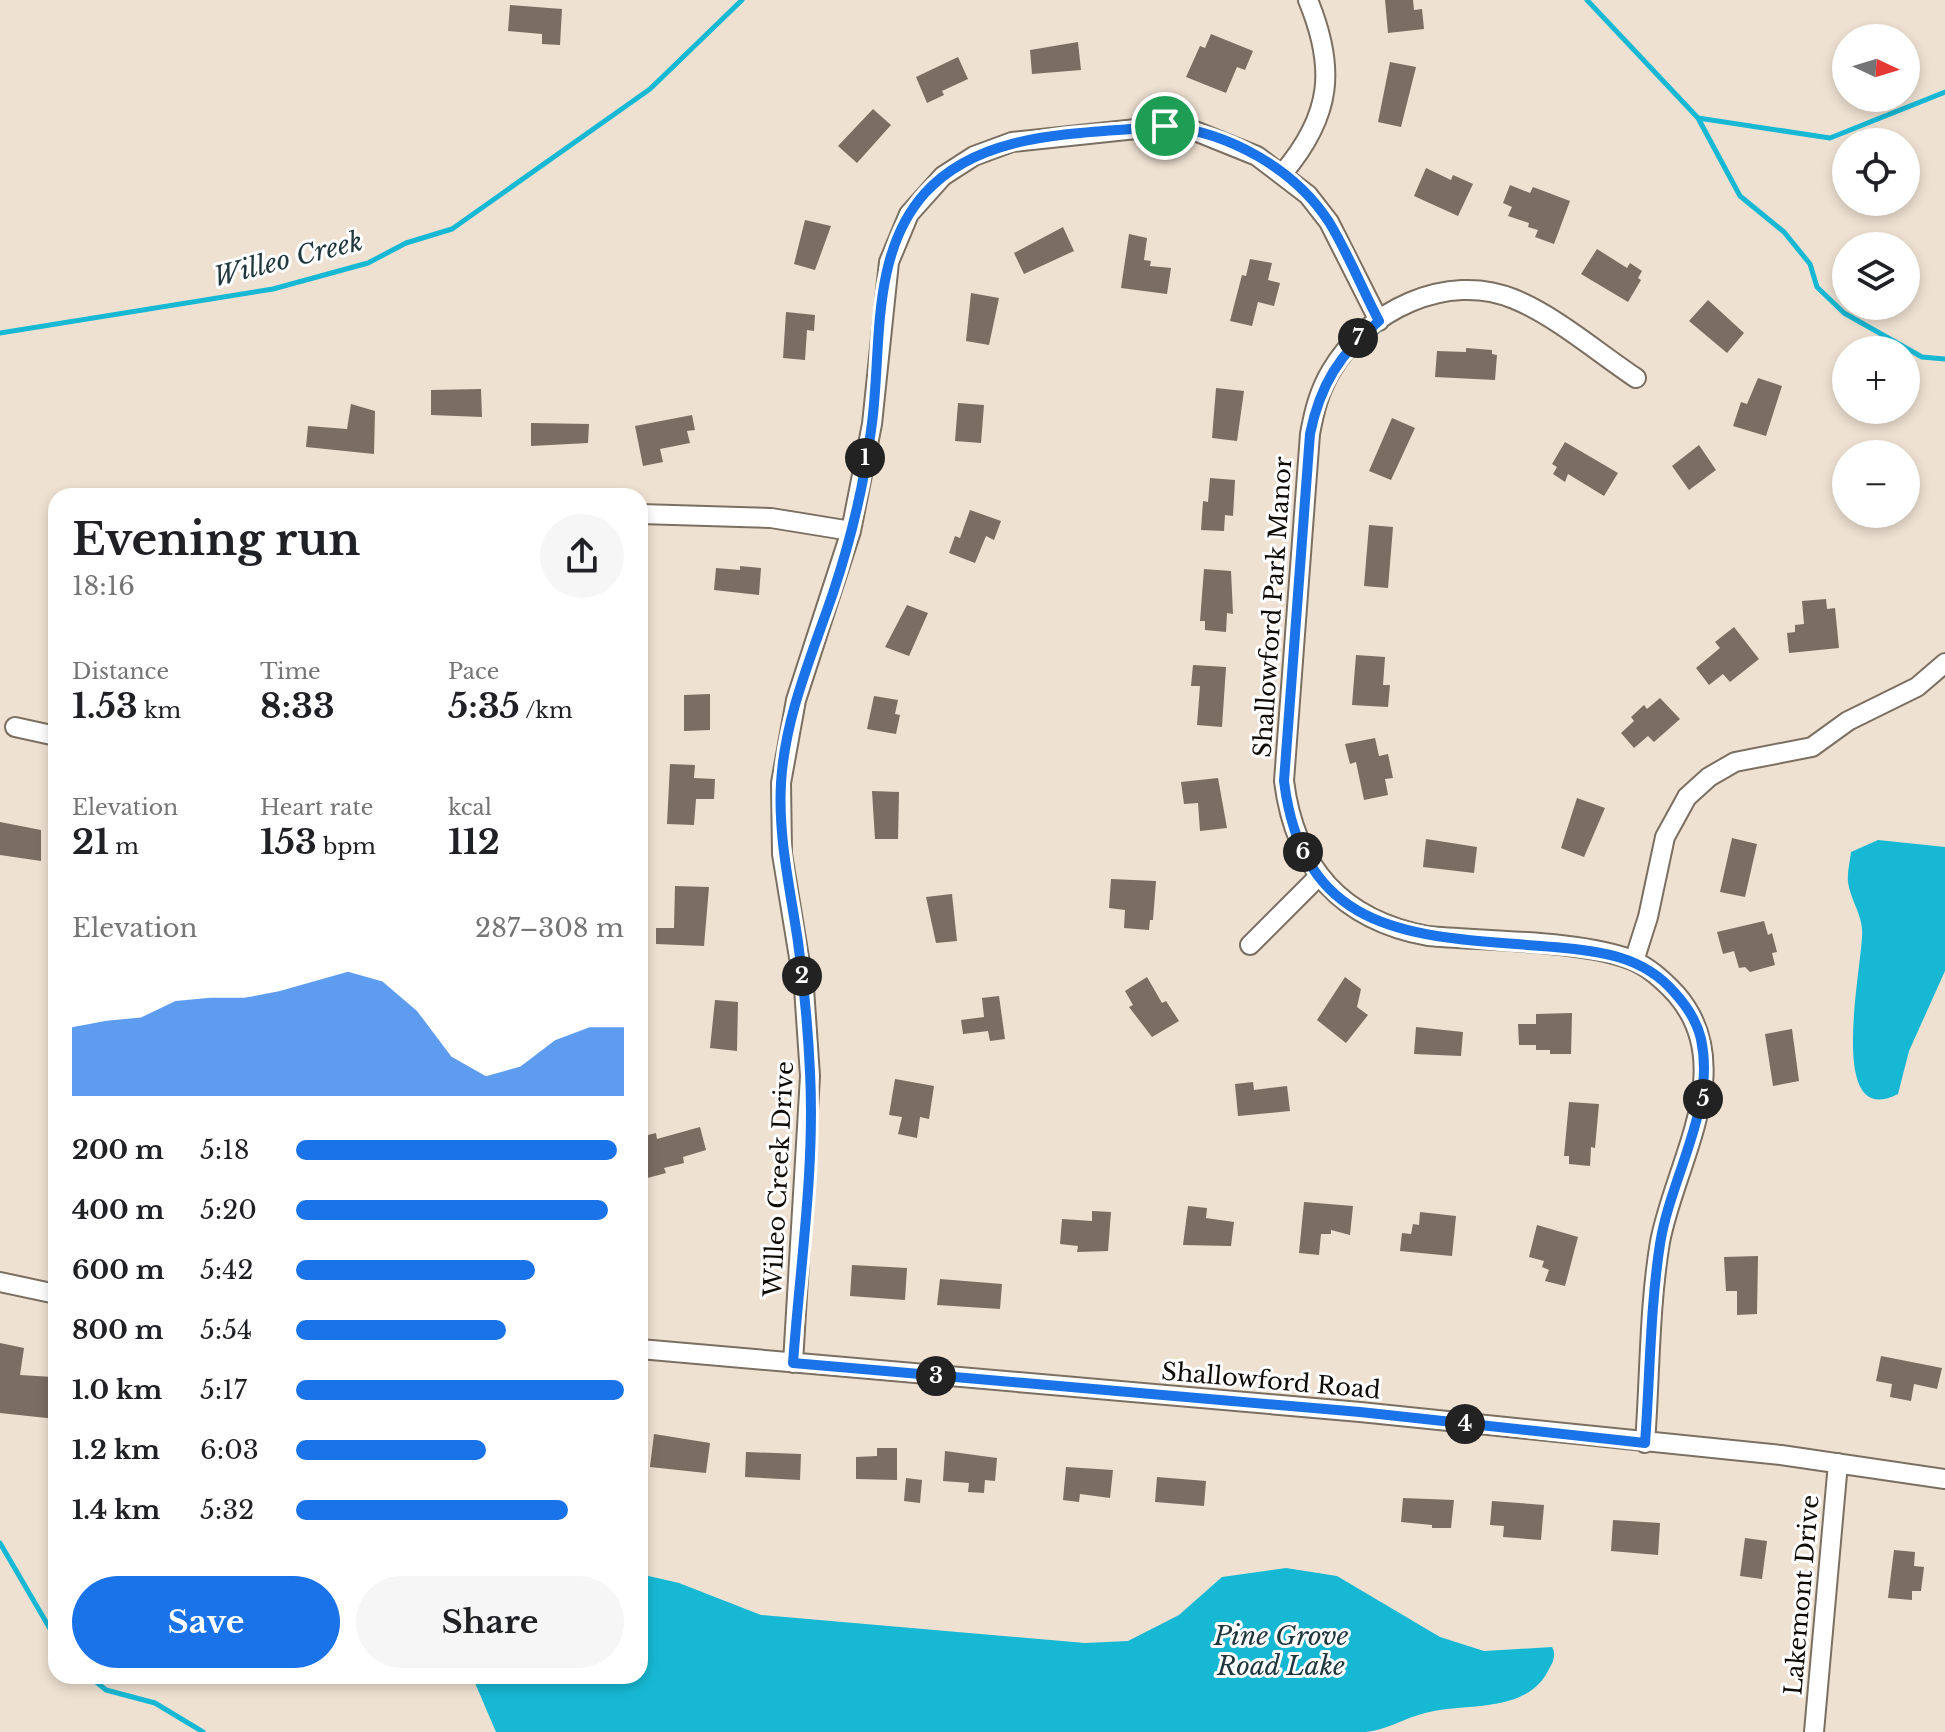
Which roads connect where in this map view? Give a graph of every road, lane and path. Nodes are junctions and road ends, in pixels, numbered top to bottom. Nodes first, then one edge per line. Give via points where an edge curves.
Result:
1 (1308, 0) edge
2 (1283, 173) junction
3 (1379, 321) junction
4 (1636, 378) dead end
5 (648, 514) edge
6 (851, 531) junction
7 (1945, 663) edge
8 (15, 727) dead end
9 (48, 734) edge
10 (1319, 876) junction
11 (1250, 945) dead end
12 (1634, 961) junction
13 (0, 1282) edge
14 (48, 1292) edge
15 (648, 1350) edge
16 (793, 1363) junction
17 (1645, 1443) junction
18 (1838, 1463) junction
19 (1945, 1479) edge
20 (1814, 1732) edge

1 - 2 street via 1323,36 1325,85 1304,149
2 - 3 street, Willeo Creek Drive via 1329,222
2 - 6 street, Willeo Creek Drive via 1211,135 1165,126 1012,142 974,156 943,176 909,214 889,262 872,424
3 - 4 street via 1432,293 1493,292 1532,308
3 - 10 street, Shallowford Park Manor via 1331,370 1310,434 1284,781 1295,833
5 - 6 street via 771,518
6 - 16 street, Willeo Creek Drive via 796,700 781,783 782,854 804,988 810,1076
7 - 12 street via 1917,687 1848,721 1812,747 1735,762 1687,797 1665,837
8 - 9 street
10 - 11 street
10 - 12 street, Shallowford Park Manor via 1358,911 1404,932 1598,951
12 - 17 street, Shallowford Park Manor via 1663,979 1686,1005 1700,1036 1706,1072 1702,1103 1660,1244
13 - 14 street
15 - 16 street, Shallowford Road
16 - 17 street, Shallowford Road via 1360,1412
17 - 18 street, Shallowford Road
18 - 19 street, Shallowford Road
18 - 20 street, Lakemont Drive

